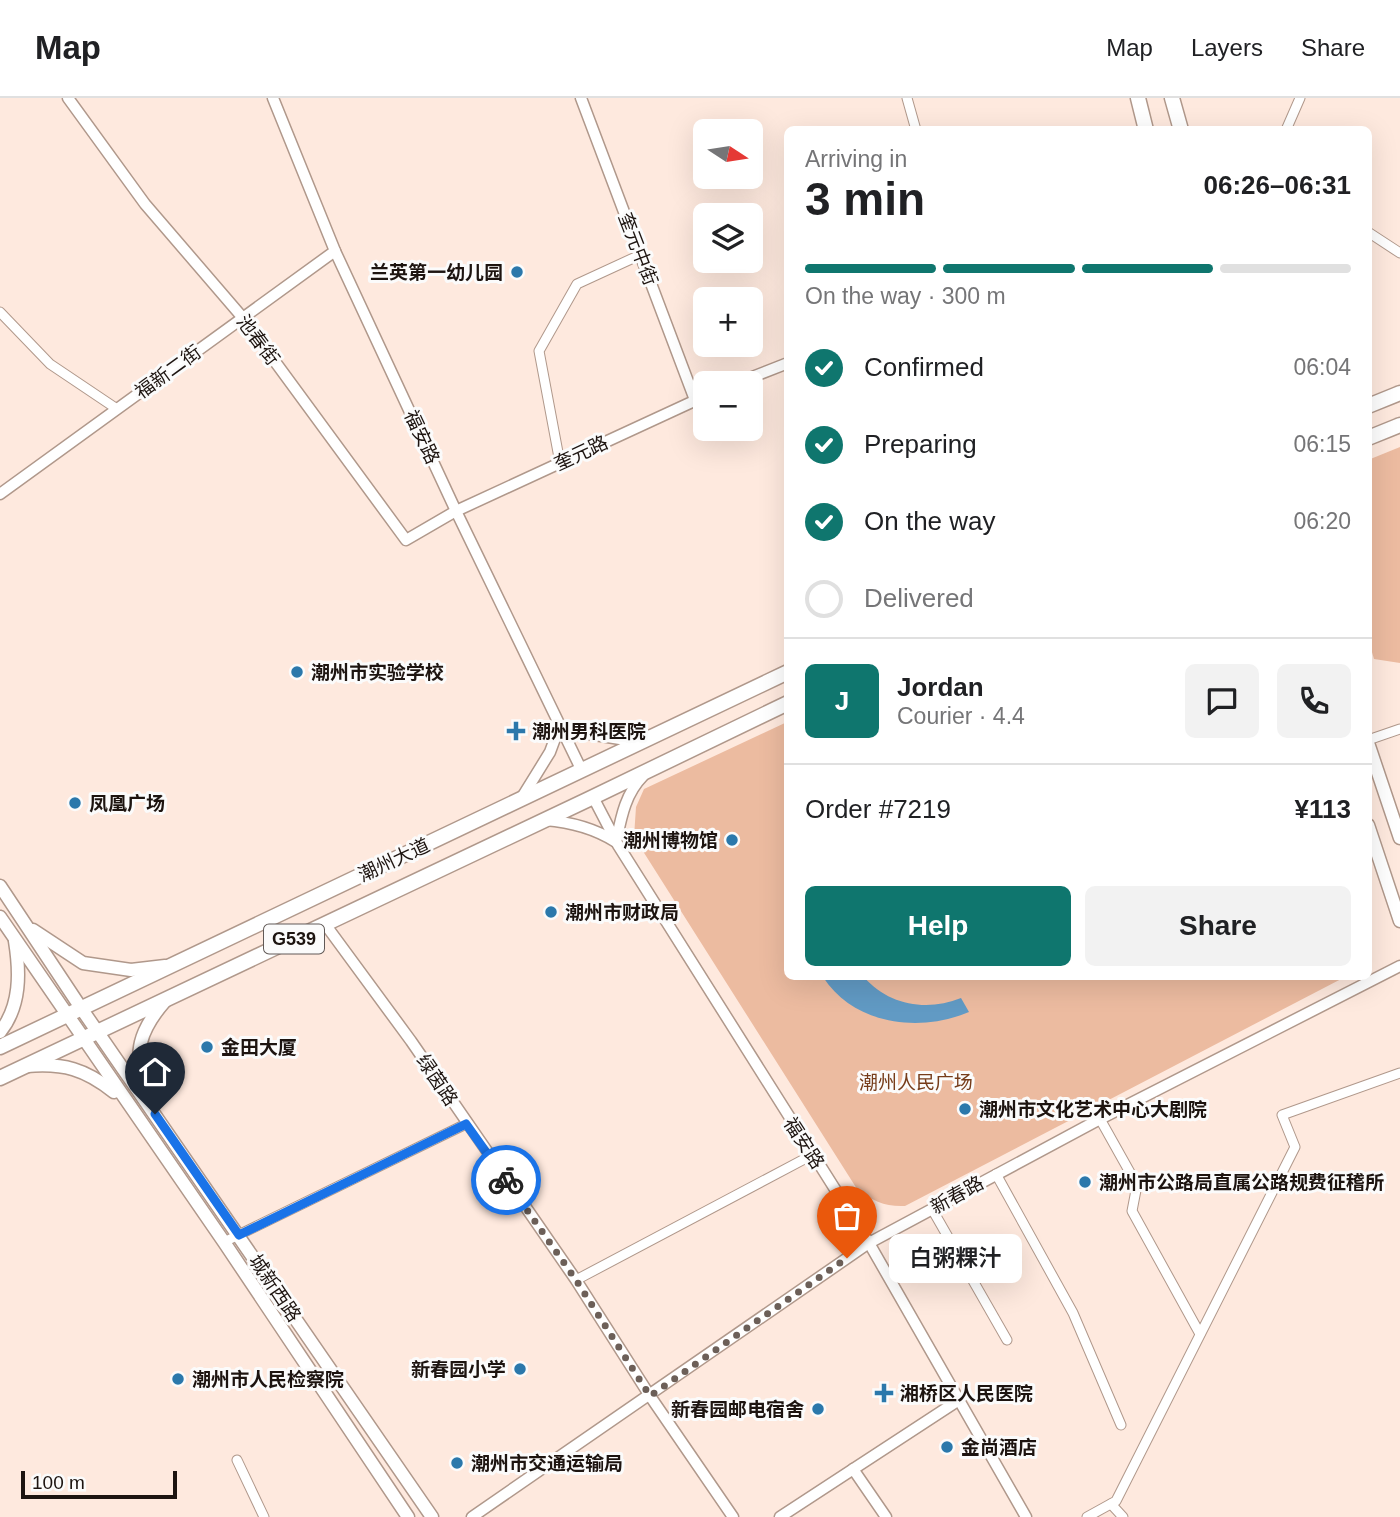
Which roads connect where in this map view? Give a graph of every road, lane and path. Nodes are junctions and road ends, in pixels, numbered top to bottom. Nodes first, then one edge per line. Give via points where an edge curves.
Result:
1 (68, 98) edge
2 (273, 98) edge
3 (581, 98) edge
4 (907, 98) edge
5 (1138, 98) edge
6 (1172, 98) edge
7 (1300, 98) edge
8 (915, 126) edge
9 (1145, 126) edge
10 (1180, 126) edge
11 (1288, 126) edge
12 (1372, 235) edge
13 (335, 251) junction
14 (1400, 253) edge
15 (640, 255) junction
16 (0, 312) edge
17 (243, 318) junction
18 (784, 365) edge
19 (763, 373) edge
20 (693, 381) edge
21 (1400, 393) edge
22 (693, 401) edge
23 (1372, 404) edge
24 (117, 409) junction
25 (1400, 425) edge
26 (1372, 436) edge
27 (561, 463) junction
28 (0, 494) edge
29 (456, 511) junction
30 (784, 674) edge
31 (784, 705) edge
32 (560, 725) junction
33 (1400, 729) edge
34 (1372, 740) edge
35 (642, 742) junction
36 (1372, 753) edge
37 (582, 771) junction
38 (648, 771) junction
39 (521, 800) junction
40 (596, 803) junction
41 (545, 820) junction
42 (1372, 837) edge
43 (1400, 838) edge
44 (616, 842) junction
45 (0, 886) edge
46 (0, 917) edge
47 (1400, 921) edge
48 (325, 924) junction
49 (26, 925) junction
50 (14, 937) junction
51 (169, 965) junction
52 (1400, 966) edge
53 (169, 997) junction
54 (81, 1008) junction
55 (66, 1015) junction
56 (97, 1031) junction
57 (0, 1032) edge
58 (81, 1038) junction
59 (0, 1047) edge
60 (23, 1067) junction
61 (1400, 1073) edge
62 (0, 1078) edge
63 (141, 1094) junction
64 (125, 1100) junction
65 (1100, 1118) junction
66 (466, 1124) junction
67 (812, 1155) junction
68 (996, 1174) junction
69 (932, 1209) junction
70 (239, 1235) junction
71 (224, 1242) junction
72 (869, 1243) junction
73 (576, 1280) junction
74 (1200, 1334) junction
75 (1007, 1340) dead end
76 (650, 1396) junction
77 (959, 1401) junction
78 (1121, 1425) dead end
79 (237, 1460) dead end
80 (853, 1469) junction
81 (1111, 1504) junction
82 (264, 1517) edge
83 (408, 1517) edge
84 (432, 1517) edge
85 (472, 1517) edge
86 (733, 1517) edge
87 (780, 1517) edge
88 (886, 1517) edge
89 (1026, 1517) edge
90 (1087, 1517) edge
91 (1123, 1517) edge

1 - 17 street, 池春街 via 145,204
2 - 13 street, 福安路
3 - 15 street, 奎元中街
4 - 8 street
5 - 9 main road
6 - 10 main road
7 - 11 street
12 - 14 street
13 - 17 street, 福新二街
13 - 29 street, 福安路
15 - 20 street, 奎元中街
15 - 27 street via 577,284 539,351
16 - 24 street via 50,364
17 - 24 street, 福新二街
17 - 29 street, 池春街 via 406,540
18 - 19 street
21 - 23 main road
22 - 27 street, 奎元路
24 - 28 street, 福新二街
25 - 26 main road
27 - 29 street, 奎元路
29 - 32 street, 福安路
30 - 35 main road, 潮州大道 / G539
31 - 38 main road, 潮州大道 / G539
32 - 35 street
32 - 37 street, 福安路
32 - 39 street via 550,752
33 - 34 street
35 - 37 main road, 潮州大道 / G539
36 - 43 main road
37 - 39 main road, 潮州大道 / G539
38 - 40 main road, 潮州大道 / G539
38 - 44 street via 626,800
39 - 51 main road, 潮州大道 / G539
40 - 41 main road, 潮州大道 / G539
40 - 44 street, 福安路
41 - 44 street via 578,824
41 - 48 main road, 潮州大道 / G539
42 - 47 main road
44 - 67 street, 福安路
45 - 49 main road, 城新西路
46 - 50 main road, 城新西路
48 - 53 main road, 潮州大道 / G539
48 - 66 street, 绿茵路
49 - 51 main road via 83,963 131,970
49 - 54 main road, 城新西路
50 - 55 main road, 城新西路
50 - 57 main road via 19,967 16,996 9,1021
51 - 54 main road, 潮州大道 / G539
52 - 65 street, 新春路
53 - 56 main road, 潮州大道 / G539
53 - 63 main road via 150,1019 141,1039
54 - 55 main road, 潮州大道 / G539
54 - 56 main road, 城新西路
55 - 58 main road, 城新西路
55 - 59 main road, 潮州大道 / G539
56 - 58 main road, 潮州大道 / G539
56 - 63 main road, 城新西路
58 - 60 main road, 潮州大道 / G539
58 - 64 main road, 城新西路
60 - 62 main road, 潮州大道 / G539
60 - 64 main road via 52,1064 76,1069
61 - 74 street via 1282,1115 1295,1147
63 - 70 main road, 城新西路
64 - 71 main road, 城新西路
65 - 68 street, 新春路
65 - 74 street via 1137,1185 1132,1211
66 - 70 street
66 - 73 street, 绿茵路
67 - 72 street, 福安路
67 - 73 street
68 - 69 street, 新春路
68 - 78 street via 1073,1313
69 - 72 street, 新春路
69 - 75 street
70 - 71 street
70 - 84 main road, 城新西路
71 - 83 main road, 城新西路
72 - 76 street, 新春路
72 - 77 street, 福安路
73 - 76 street, 绿茵路
74 - 81 street
76 - 85 street, 新春路
76 - 86 street, 绿茵路
77 - 80 street
77 - 89 street, 福安路
79 - 82 street
80 - 87 street
80 - 88 street
81 - 90 street
81 - 91 street

